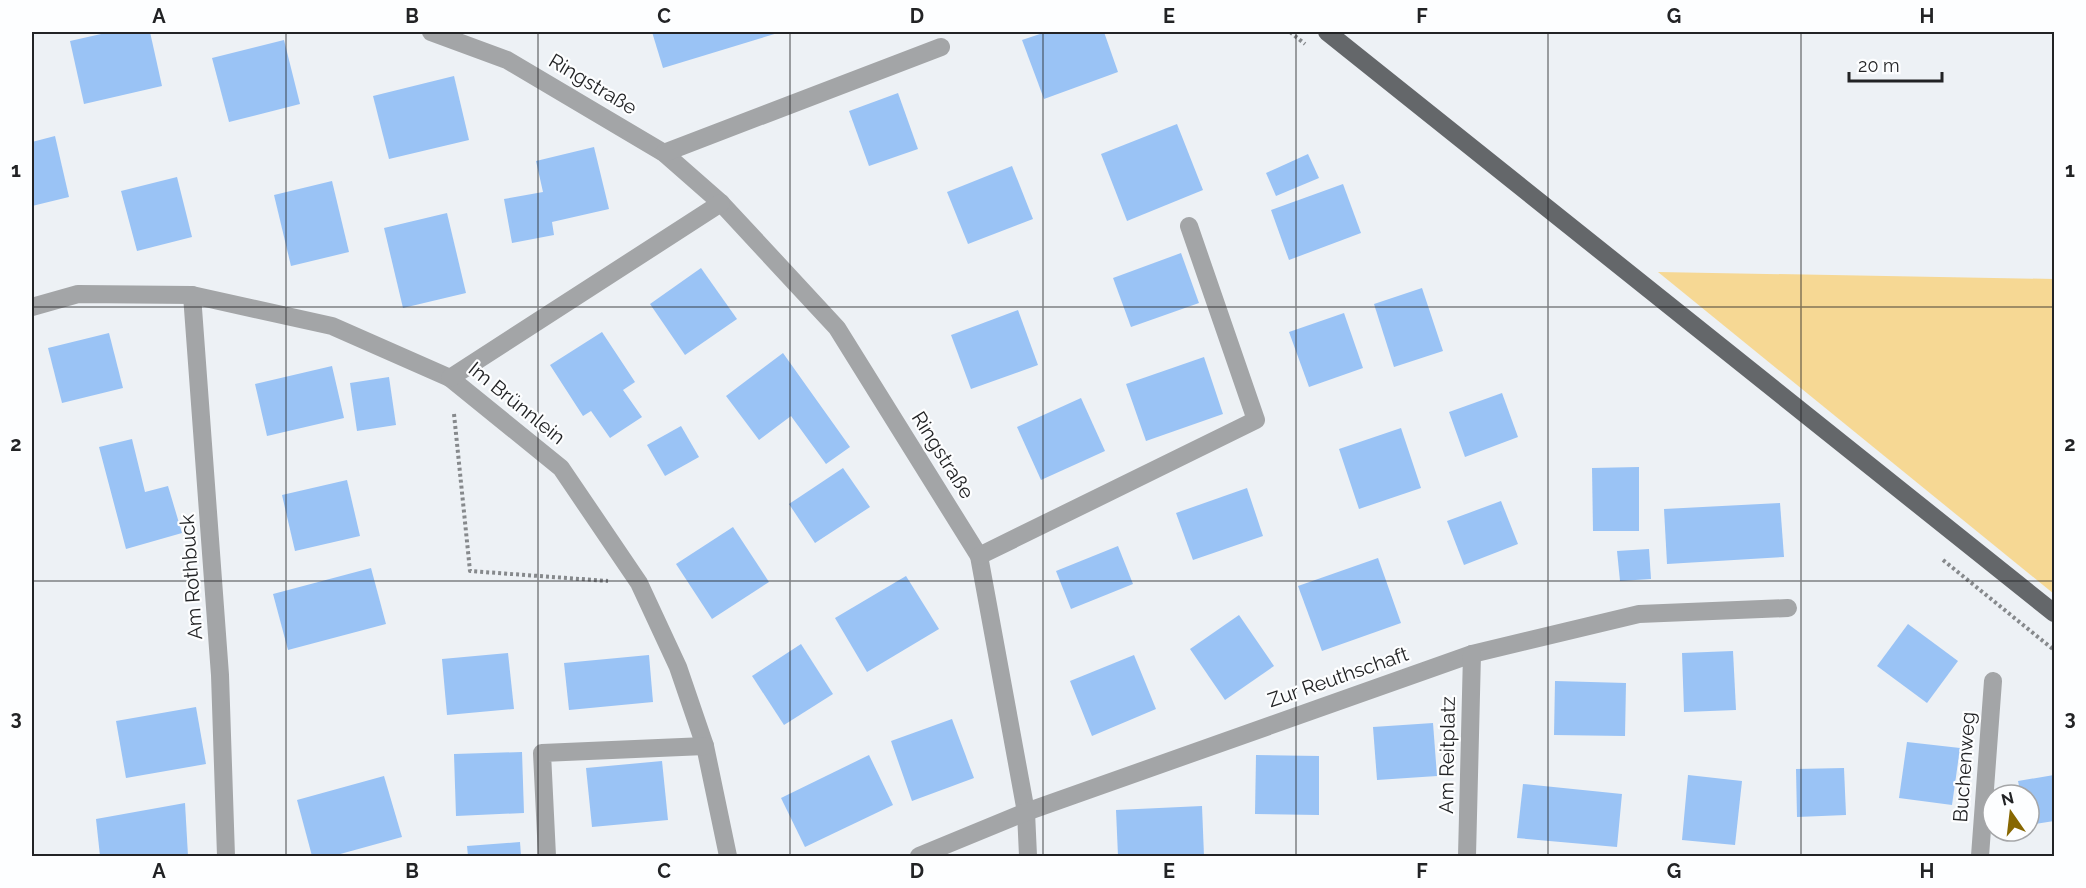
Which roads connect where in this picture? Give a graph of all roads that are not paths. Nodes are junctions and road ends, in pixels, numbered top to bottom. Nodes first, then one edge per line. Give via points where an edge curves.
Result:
1 (430, 32) edge
2 (1327, 32) edge
3 (941, 47) dead end
4 (664, 153) junction
5 (721, 203) junction
6 (1189, 226) dead end
7 (192, 295) junction
8 (32, 307) edge
9 (450, 378) junction
10 (979, 556) junction
11 (1788, 608) dead end
12 (2055, 613) edge
13 (1472, 654) junction
14 (1993, 681) dead end
15 (705, 746) junction
16 (1026, 812) junction
17 (226, 856) edge
18 (547, 856) edge
19 (728, 856) edge
20 (919, 856) edge
21 (1028, 856) edge
22 (1467, 856) edge
23 (1980, 856) edge

1 - 4 street, Ringstraße via 507,60
2 - 12 main road
3 - 4 street
4 - 5 street, Ringstraße
5 - 9 street
5 - 10 street, Ringstraße via 837,328
6 - 10 street via 1256,420
7 - 8 street, Im Brünnlein via 78,294
7 - 9 street, Im Brünnlein via 332,326
7 - 17 street, Am Rothbuck via 220,675
9 - 15 street, Im Brünnlein via 561,468 639,583 678,667
10 - 16 street, Ringstraße
11 - 13 street, Zur Reuthschaft via 1639,614
13 - 16 street, Zur Reuthschaft
13 - 22 street, Am Reitplatz
14 - 23 street, Buchenweg
15 - 18 street via 542,753
15 - 19 street, Im Brünnlein
16 - 20 street, Zur Reuthschaft
16 - 21 street, Ringstraße

